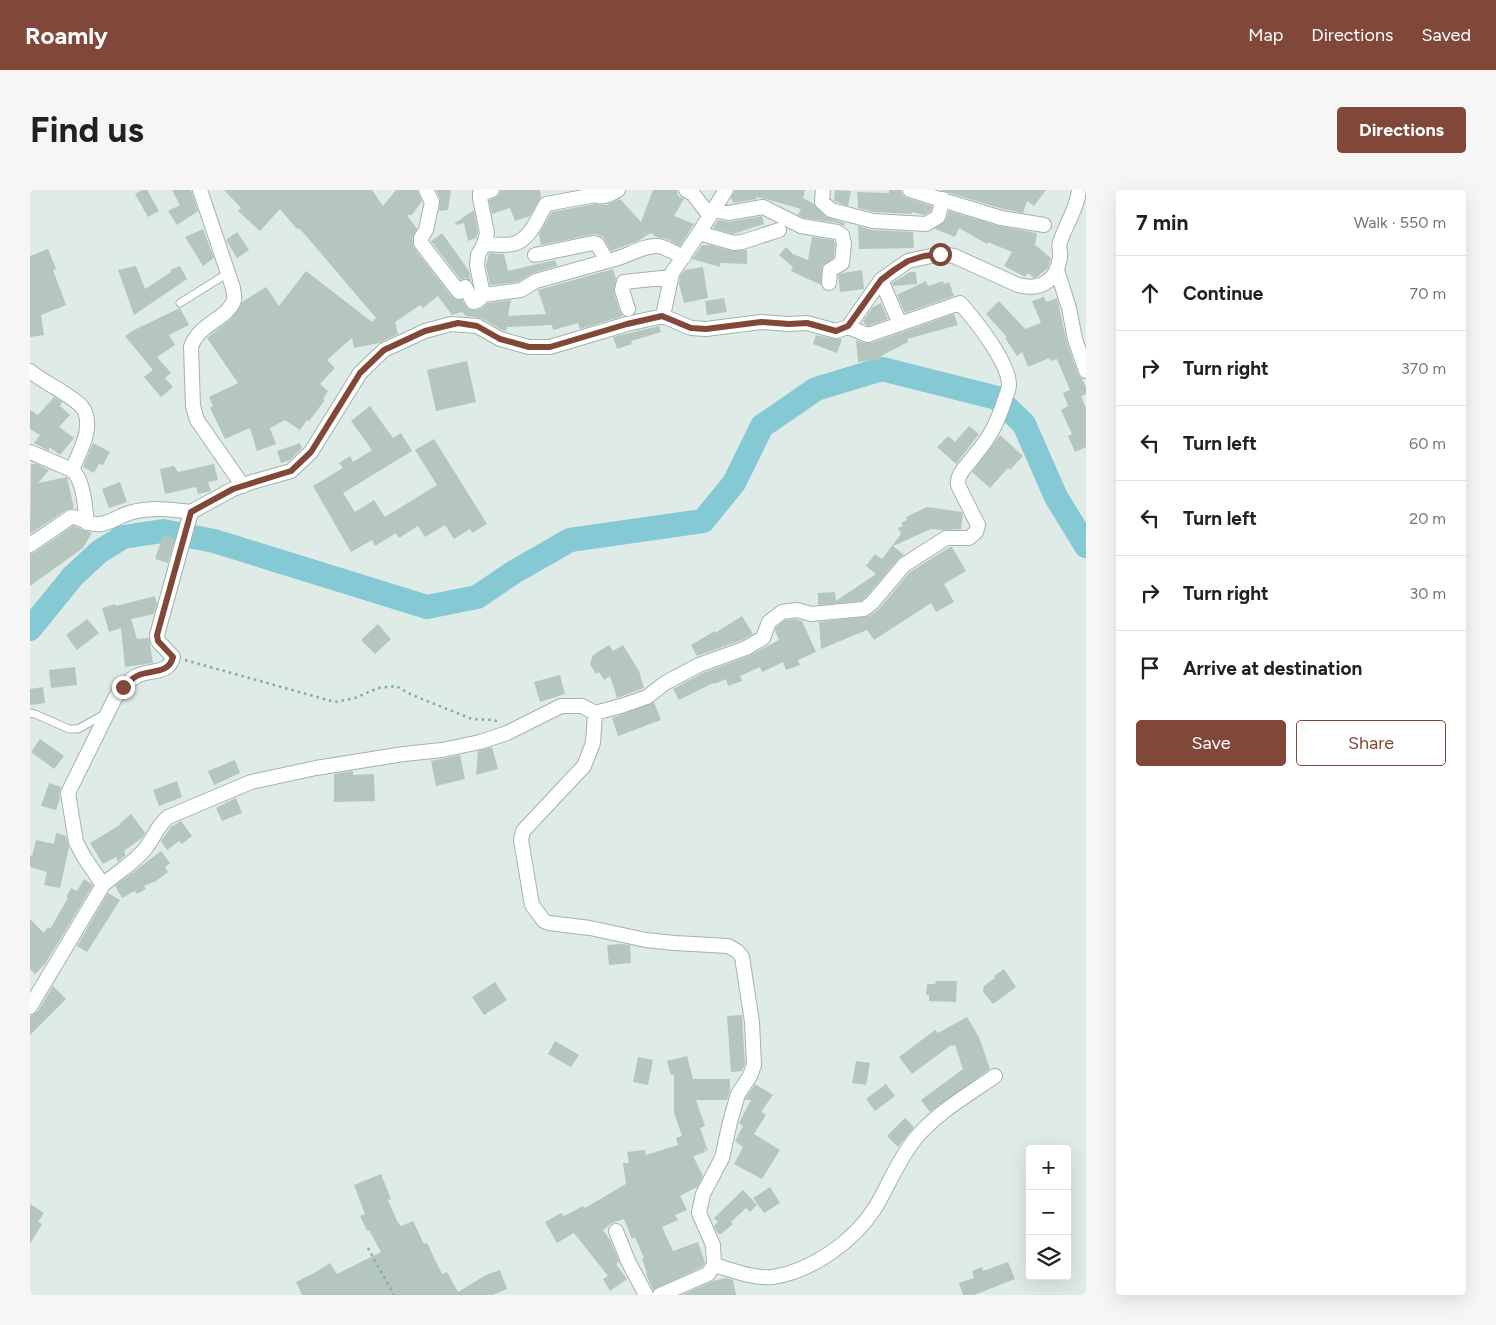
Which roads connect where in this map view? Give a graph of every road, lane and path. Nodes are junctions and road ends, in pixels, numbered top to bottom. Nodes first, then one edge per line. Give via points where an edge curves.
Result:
1 (200, 190) edge
2 (426, 190) edge
3 (618, 190) edge
4 (686, 190) edge
5 (726, 190) edge
6 (823, 190) edge
7 (910, 190) edge
8 (1079, 190) edge
9 (487, 191) edge
10 (943, 200) junction
11 (712, 213) junction
12 (1044, 225) dead end
13 (779, 230) dead end
14 (700, 233) junction
15 (484, 244) junction
16 (535, 255) dead end
17 (684, 257) junction
18 (607, 260) junction
19 (1057, 270) junction
20 (228, 273) junction
21 (671, 277) junction
22 (881, 280) junction
23 (830, 283) dead end
24 (483, 295) junction
25 (180, 303) dead end
26 (628, 309) dead end
27 (662, 316) junction
28 (900, 324) junction
29 (848, 326) junction
30 (30, 371) edge
31 (1086, 371) edge
32 (30, 452) edge
33 (72, 470) junction
34 (242, 486) junction
35 (190, 516) junction
36 (88, 524) junction
37 (30, 545) edge
38 (173, 657) junction
39 (108, 712) junction
40 (30, 713) edge
41 (595, 713) junction
42 (507, 733) junction
43 (103, 885) junction
44 (30, 1007) edge
45 (995, 1076) dead end
46 (616, 1231) dead end
47 (368, 1248) dead end
48 (714, 1265) junction
49 (394, 1295) edge
50 (646, 1295) edge
51 (660, 1295) edge

1 - 20 street
2 - 24 street via 432,202 421,243 459,292 465,287 473,302
3 - 15 street via 610,195 546,204 522,240 513,244
4 - 11 street
5 - 11 street
6 - 10 street via 822,202 831,210 873,221 926,224 938,217
7 - 10 street
8 - 19 street via 1078,203 1058,244 1061,254
9 - 15 street via 480,194 487,233
10 - 12 street via 1001,218
11 - 14 street
11 - 23 street via 763,207 801,226 837,232 844,239 842,263 830,270
13 - 14 street via 734,243
14 - 17 street
15 - 24 street via 477,265
16 - 18 street via 593,243
17 - 18 street via 659,246
17 - 21 street
18 - 24 street via 536,281 520,290
19 - 22 street via 1046,282 1028,288 954,256 940,254 908,261
19 - 31 street
20 - 25 lane
20 - 34 street via 234,300 227,311 202,328 191,347 193,406 197,420
21 - 26 street via 624,282 622,290
21 - 27 street
22 - 28 street
22 - 29 street
27 - 29 street via 691,328 706,329 761,322 807,323 836,331
27 - 34 street via 550,347 529,347 500,339 477,326 458,323 425,331 384,350 360,373 311,452 291,471
28 - 29 street via 868,335
28 - 41 street via 960,304 972,316 1005,368 1009,386 992,434 957,481 978,525 974,535 946,538 926,550 904,565 864,609 810,614 797,610 782,612 769,622 763,638 746,648 699,665 647,697
30 - 33 street via 82,406 86,414 85,440
32 - 33 street
33 - 36 street via 80,482
34 - 35 street via 214,498
35 - 36 street via 169,509 150,510 129,513 106,523
35 - 38 street via 157,635 158,641
36 - 37 street via 78,517 71,517
38 - 39 street via 167,668 138,675 123,687
38 - 42 path via 335,702 378,688 396,686 472,719 494,720 502,724
39 - 40 lane via 74,730
39 - 43 street via 68,793 76,842
41 - 42 street via 582,706 561,706
41 - 48 street via 593,743 584,766 523,831 521,840 532,906 550,923 675,944 728,946 742,956 752,1022 754,1065 738,1094 722,1158 703,1194 699,1213 713,1245
42 - 43 street via 442,750 316,768 238,786 168,817 138,857
43 - 44 street
45 - 48 street via 937,1118 916,1138 902,1156 874,1210 833,1252 808,1266 773,1277
46 - 50 street
47 - 49 path
48 - 51 street via 708,1274

